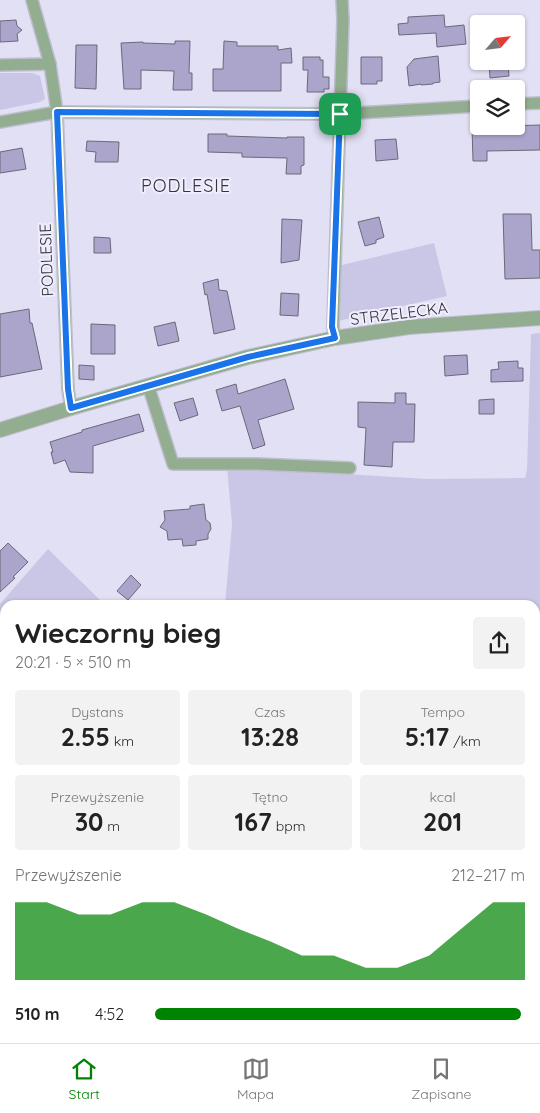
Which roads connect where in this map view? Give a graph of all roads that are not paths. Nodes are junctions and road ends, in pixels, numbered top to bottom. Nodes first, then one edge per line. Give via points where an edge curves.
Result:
1 (32, 0) edge
2 (342, 0) edge
3 (50, 64) junction
4 (0, 65) edge
5 (540, 103) edge
6 (525, 104) edge
7 (470, 107) edge
8 (57, 112) junction
9 (340, 114) junction
10 (0, 122) edge
11 (540, 318) edge
12 (335, 338) junction
13 (148, 385) junction
14 (71, 408) junction
15 (0, 430) edge
16 (350, 468) dead end

1 - 3 street, PODLESIE
2 - 9 street
3 - 4 street
3 - 8 street, PODLESIE
5 - 6 street
7 - 9 street
8 - 9 street
8 - 10 street
8 - 14 street, PODLESIE
9 - 12 street via 332,327
11 - 12 street, STRZELECKA via 409,327
12 - 13 street, STRZELECKA via 248,357
13 - 14 street, STRZELECKA
13 - 16 street via 173,464
14 - 15 street, STRZELECKA

